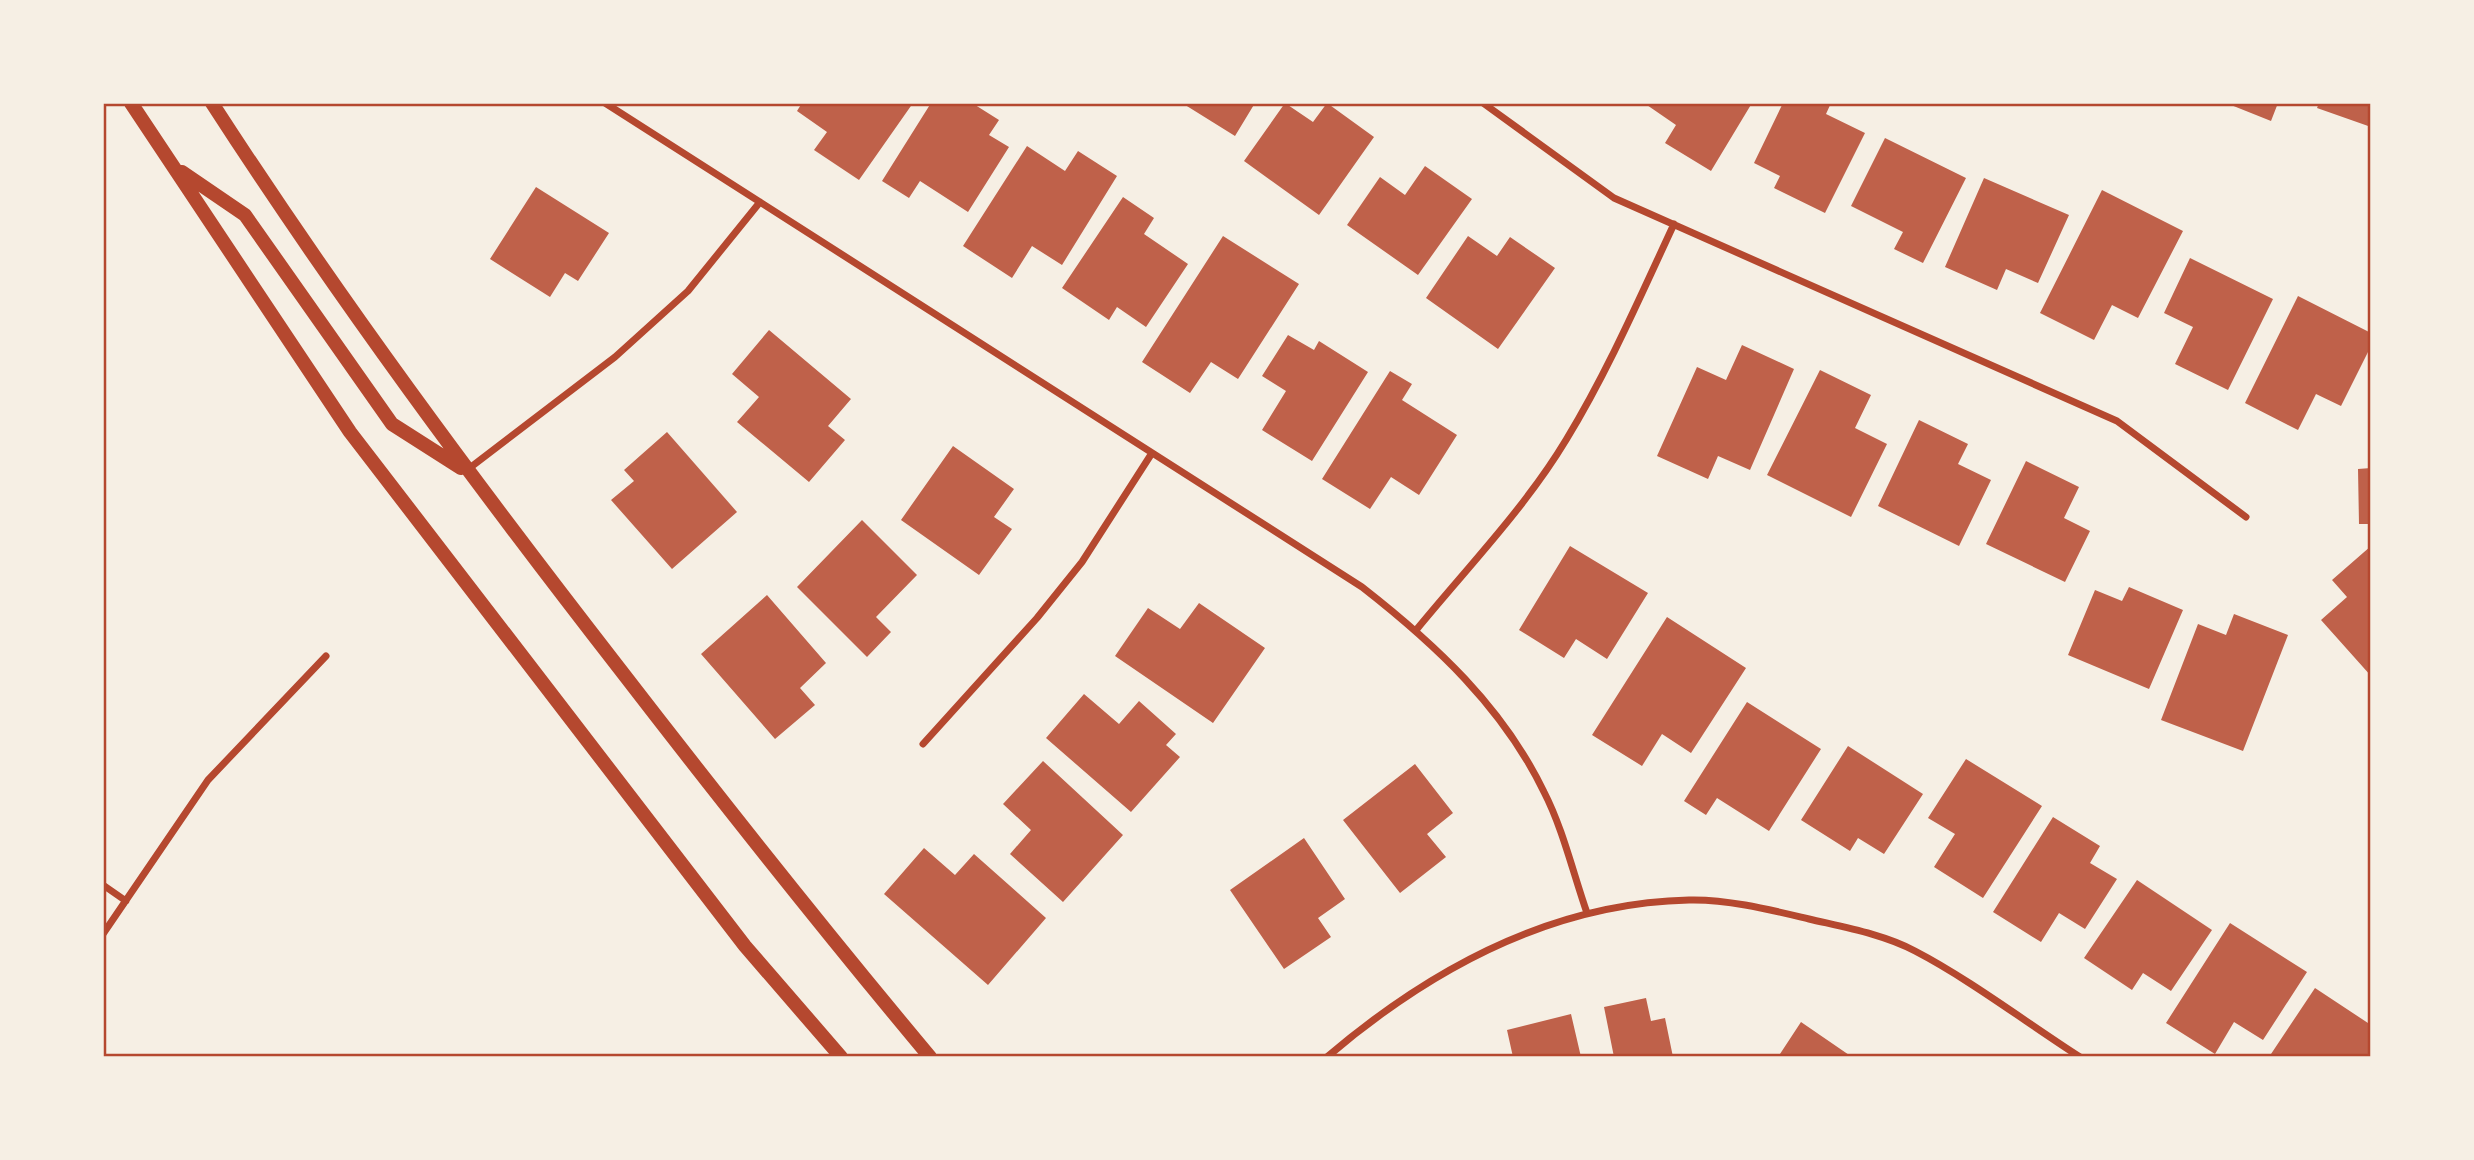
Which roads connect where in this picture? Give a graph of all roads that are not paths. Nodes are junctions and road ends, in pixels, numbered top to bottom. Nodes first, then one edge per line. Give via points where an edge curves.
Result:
1 (131, 103) edge
2 (212, 103) edge
3 (605, 103) edge
4 (1483, 103) edge
5 (174, 167) junction
6 (760, 202) junction
7 (1674, 224) junction
8 (1152, 453) junction
9 (466, 471) junction
10 (2246, 517) dead end
11 (1417, 629) junction
12 (326, 656) dead end
13 (923, 744) dead end
14 (103, 886) edge
15 (126, 901) junction
16 (1587, 913) junction
17 (103, 934) edge
18 (1332, 1056) edge
19 (841, 1057) edge
20 (930, 1057) edge
21 (2080, 1057) edge

1 - 5 main road
2 - 9 main road
3 - 6 street
4 - 7 street via 1614,198
5 - 9 main road via 245,215 392,424
5 - 19 main road via 350,432 745,946
6 - 8 street
6 - 9 street via 688,291 615,356
7 - 10 street via 2117,421
7 - 11 street via 1608,366 1565,442
8 - 11 street via 1362,587
8 - 13 street via 1074,571
9 - 20 main road via 804,907
11 - 16 street via 1483,697 1520,746 1546,794
12 - 15 street via 208,780
14 - 15 street
15 - 17 street
16 - 18 street via 1474,954 1402,996
16 - 21 street via 1689,900 1767,909 1854,930 1914,950

